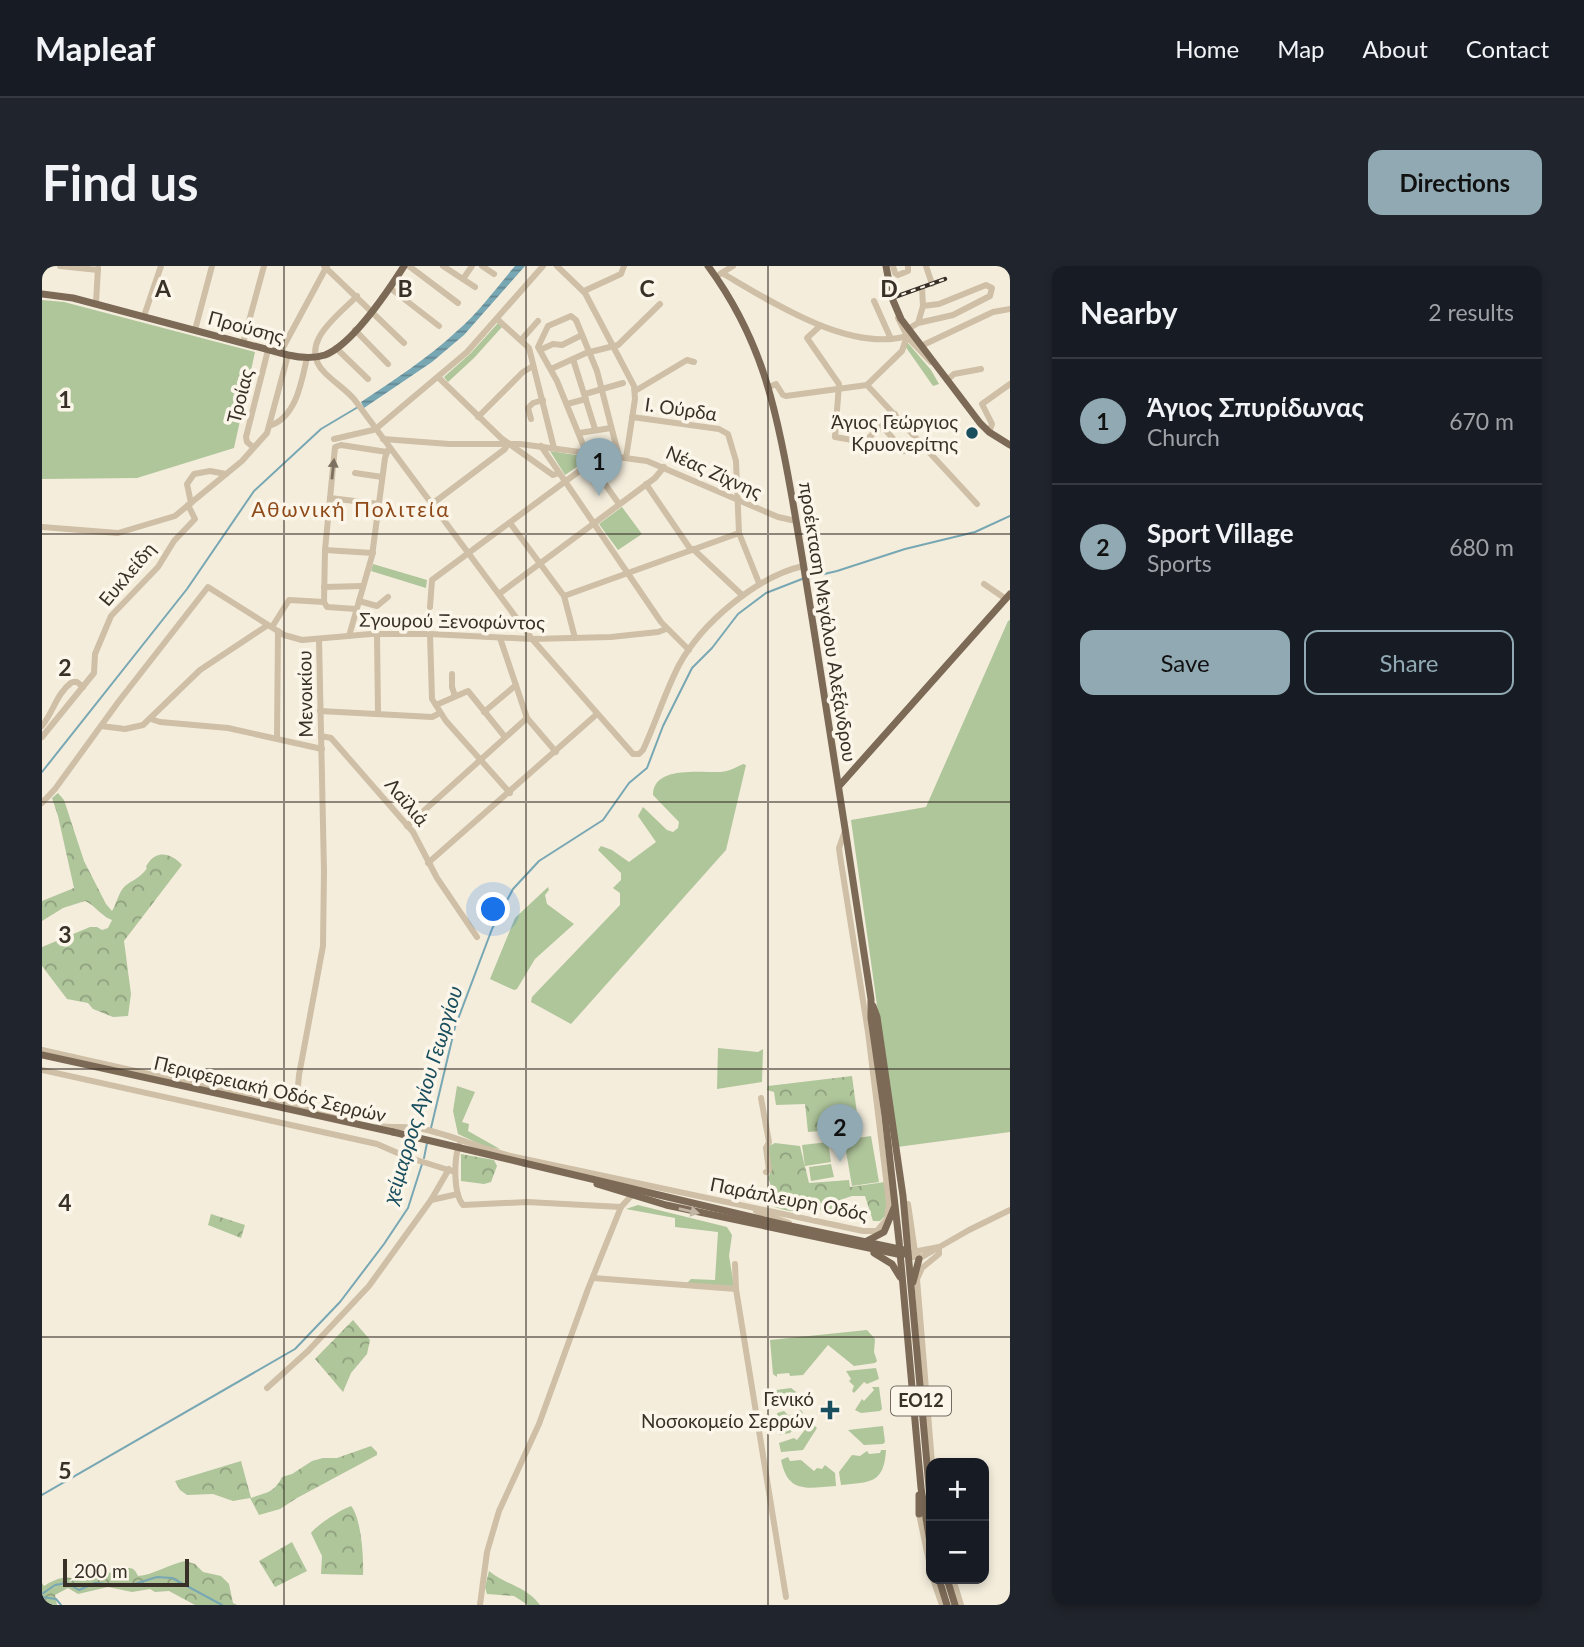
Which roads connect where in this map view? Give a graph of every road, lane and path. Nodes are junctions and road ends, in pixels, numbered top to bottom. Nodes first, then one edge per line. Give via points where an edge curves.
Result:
1 (60, 266) edge
2 (161, 266) edge
3 (212, 266) edge
4 (264, 266) edge
5 (325, 266) edge
6 (404, 266) edge
7 (409, 266) edge
8 (443, 266) edge
9 (472, 266) edge
10 (482, 266) edge
11 (543, 266) edge
12 (557, 266) edge
13 (624, 266) edge
14 (708, 266) edge
15 (733, 266) edge
16 (886, 266) edge
17 (893, 266) edge
18 (908, 266) edge
19 (926, 266) edge
20 (98, 268) edge
21 (494, 274) dead end
22 (719, 275) junction
23 (463, 279) junction
24 (932, 284) dead end
25 (475, 287) dead end
26 (390, 288) junction
27 (922, 288) dead end
28 (584, 291) junction
29 (42, 294) edge
30 (357, 296) junction
31 (874, 301) dead end
32 (96, 303) junction
33 (458, 303) dead end
34 (660, 303) dead end
35 (923, 306) junction
36 (1010, 309) edge
37 (372, 311) junction
38 (144, 316) junction
39 (497, 318) junction
40 (538, 321) dead end
41 (918, 323) junction
42 (439, 326) dead end
43 (820, 326) junction
44 (195, 330) junction
45 (355, 330) junction
46 (908, 332) junction
47 (582, 335) junction
48 (891, 339) junction
49 (522, 340) junction
50 (243, 343) junction
51 (404, 343) dead end
52 (560, 345) junction
53 (921, 346) junction
54 (614, 347) junction
55 (336, 348) junction
56 (539, 348) junction
57 (268, 350) junction
58 (590, 353) junction
59 (284, 354) junction
60 (328, 354) junction
61 (297, 357) junction
62 (316, 357) junction
63 (570, 360) junction
64 (306, 362) junction
65 (694, 362) dead end
66 (934, 362) junction
67 (388, 364) dead end
68 (533, 366) junction
69 (551, 369) junction
70 (981, 369) dead end
71 (324, 373) junction
72 (438, 377) junction
73 (368, 379) dead end
74 (947, 380) junction
75 (623, 383) dead end
76 (1010, 384) edge
77 (867, 385) junction
78 (769, 387) junction
79 (839, 388) junction
80 (601, 389) junction
81 (635, 391) junction
82 (585, 396) junction
83 (542, 400) junction
84 (567, 404) junction
85 (982, 404) junction
86 (895, 414) junction
87 (478, 417) junction
88 (632, 417) junction
89 (531, 419) dead end
90 (977, 419) junction
91 (269, 426) junction
92 (373, 426) junction
93 (882, 426) junction
94 (611, 428) junction
95 (595, 429) junction
96 (989, 432) junction
97 (579, 433) junction
98 (334, 439) dead end
99 (383, 439) junction
100 (508, 443) junction
101 (1010, 445) edge
102 (541, 446) junction
103 (253, 447) junction
104 (554, 448) junction
105 (388, 450) junction
106 (904, 451) dead end
107 (586, 452) junction
108 (597, 454) junction
109 (623, 457) junction
110 (590, 463) junction
111 (664, 467) junction
112 (355, 473) dead end
113 (559, 473) junction
114 (226, 474) junction
115 (382, 477) junction
116 (565, 482) junction
117 (646, 484) junction
118 (330, 498) junction
119 (737, 499) junction
120 (190, 504) junction
121 (379, 504) junction
122 (432, 504) junction
123 (619, 504) junction
124 (977, 504) dead end
125 (796, 521) junction
126 (510, 523) junction
127 (593, 523) junction
128 (42, 527) edge
129 (739, 533) junction
130 (325, 550) junction
131 (692, 550) junction
132 (373, 553) junction
133 (468, 553) junction
134 (540, 564) junction
135 (804, 569) junction
136 (627, 573) junction
137 (759, 583) junction
138 (984, 584) dead end
139 (363, 586) junction
140 (324, 587) junction
141 (499, 594) junction
142 (564, 596) junction
143 (742, 596) junction
144 (1008, 596) edge
145 (387, 597) dead end
146 (359, 601) junction
147 (324, 602) junction
148 (430, 607) dead end
149 (356, 609) junction
150 (273, 627) junction
151 (666, 629) junction
152 (377, 634) junction
153 (430, 634) junction
154 (349, 636) junction
155 (500, 638) junction
156 (575, 638) junction
157 (319, 639) junction
158 (532, 639) junction
159 (689, 650) junction
160 (452, 674) dead end
161 (516, 685) junction
162 (83, 687) junction
163 (455, 696) junction
164 (436, 705) junction
165 (320, 711) junction
166 (484, 712) junction
167 (440, 713) junction
168 (378, 714) junction
169 (597, 715) junction
170 (527, 718) junction
171 (151, 719) junction
172 (42, 726) edge
173 (101, 726) junction
174 (321, 736) junction
175 (42, 737) edge
176 (505, 737) junction
177 (277, 738) junction
178 (322, 749) junction
179 (556, 752) junction
180 (481, 759) junction
181 (840, 785) junction
182 (510, 793) junction
183 (42, 803) edge
184 (407, 826) junction
185 (846, 827) junction
186 (428, 863) junction
187 (477, 937) dead end
188 (871, 999) junction
189 (868, 1032) junction
190 (42, 1052) edge
191 (878, 1062) junction
192 (42, 1070) edge
193 (761, 1098) dead end
194 (296, 1107) junction
195 (459, 1139) junction
196 (452, 1170) junction
197 (766, 1172) dead end
198 (573, 1175) junction
199 (458, 1194) junction
200 (631, 1196) junction
201 (895, 1197) junction
202 (431, 1200) junction
203 (908, 1204) dead end
204 (621, 1207) junction
205 (750, 1207) junction
206 (1010, 1210) edge
207 (744, 1219) junction
208 (796, 1227) junction
209 (865, 1242) junction
210 (857, 1246) junction
211 (939, 1247) junction
212 (908, 1254) junction
213 (735, 1264) dead end
214 (922, 1268) junction
215 (593, 1278) junction
216 (736, 1289) junction
217 (907, 1292) junction
218 (267, 1388) dead end
219 (932, 1458) edge
220 (926, 1464) edge
221 (921, 1488) junction
222 (919, 1514) joint
223 (926, 1521) edge
224 (926, 1548) edge
225 (935, 1584) edge
226 (941, 1584) edge
227 (949, 1584) edge
228 (955, 1584) edge
229 (786, 1597) dead end
230 (480, 1605) edge
231 (942, 1605) edge
232 (947, 1605) edge
233 (955, 1605) edge
234 (961, 1605) edge

1 - 20 street
2 - 38 street
3 - 44 street
4 - 50 street
5 - 30 street
5 - 59 street
6 - 26 main road, Προύσης
7 - 33 street
8 - 23 street
9 - 23 street
10 - 21 street
11 - 39 street
12 - 28 street
13 - 28 street via 621,274
14 - 22 main road, προέκταση Μεγάλου Αλεξάνδρου
15 - 22 street
16 - 46 main road
17 - 18 street via 897,275 908,271
19 - 24 street
20 - 32 street
22 - 43 street
22 - 78 main road, προέκταση Μεγάλου Αλεξάνδρου
23 - 25 street
26 - 37 main road, Προύσης
26 - 42 street
27 - 35 street
28 - 54 street
29 - 32 main road, Προύσης
30 - 37 street
30 - 62 street via 319,335
31 - 48 street
32 - 38 main road, Προύσης
34 - 54 street
35 - 41 street
35 - 41 street via 986,285 992,289 990,296 955,314
36 - 53 street via 993,312
37 - 45 main road, Προύσης
37 - 51 street
38 - 44 main road, Προύσης
39 - 49 street
39 - 72 street
40 - 49 street
41 - 46 street
43 - 48 street
43 - 79 street via 807,339
44 - 50 main road, Προύσης
45 - 55 main road, Προύσης
45 - 67 street
46 - 48 street
46 - 53 main road
46 - 66 street via 925,357
46 - 77 street via 902,351
47 - 52 street
47 - 56 street via 571,316 548,326
47 - 58 street
49 - 68 street
50 - 57 main road, Προύσης
52 - 56 street
52 - 63 street
53 - 66 main road
54 - 58 street
54 - 81 street
55 - 60 main road, Προύσης
55 - 73 street
56 - 69 street
57 - 59 main road, Προύσης
57 - 103 street, Τροίας via 247,435
58 - 63 street
58 - 80 street
59 - 61 main road, Προύσης
59 - 91 street
60 - 62 main road, Προύσης
60 - 71 street via 322,364
61 - 62 main road, Προύσης
61 - 64 street
62 - 71 street
63 - 69 street
63 - 82 street
64 - 71 street
64 - 91 street via 295,401
65 - 81 street via 687,360
66 - 74 main road
68 - 83 street
68 - 87 street
69 - 84 street
70 - 74 street via 954,374
71 - 92 street via 349,394
72 - 87 street
72 - 92 street
74 - 90 main road
75 - 80 street
76 - 85 street
77 - 79 street
77 - 86 street
78 - 79 street via 776,384 786,396
78 - 125 main road, προέκταση Μεγάλου Αλεξάνδρου
79 - 93 street via 835,437 864,442
80 - 82 street
80 - 94 street
81 - 88 street
82 - 84 street
82 - 95 street
83 - 89 street via 528,408
83 - 104 street
84 - 97 street
85 - 90 street
85 - 96 street via 992,424
86 - 93 street
86 - 124 street
87 - 100 street
88 - 109 street
88 - 119 street, Ι. Ούρδα via 726,432 736,461
90 - 96 main road
91 - 103 street
92 - 98 street
92 - 99 street
93 - 106 street
94 - 95 street
94 - 109 street
95 - 97 street
96 - 101 main road
97 - 107 street
99 - 100 street, Νέας Ζίχνης
99 - 105 street
100 - 102 street, Νέας Ζίχνης
100 - 113 street via 553,475
100 - 122 street
102 - 104 street, Νέας Ζίχνης
102 - 113 street
103 - 114 street
104 - 107 street, Νέας Ζίχνης
105 - 115 street
118 -> 105 street via 338,445
105 - 122 street
107 - 108 street, Νέας Ζίχνης
108 - 109 street, Νέας Ζίχνης
108 - 110 street
109 - 111 street, Νέας Ζίχνης
110 - 116 street
110 - 123 street
111 - 117 street
111 - 119 street, Νέας Ζίχνης
112 - 115 street
113 - 116 street
114 - 120 street
114 - 120 street via 194,474 187,484
115 - 121 street
116 - 126 street
116 - 127 street
117 - 123 street
117 - 131 street
118 - 121 street
118 - 130 street
119 - 125 street, Νέας Ζίχνης
119 - 129 street
120 - 128 street via 169,519 118,533
120 - 162 street, Ευκλείδη via 195,519 111,616 95,654 95,672
121 - 132 street
122 - 133 street
123 - 127 street
125 - 135 main road, προέκταση Μεγάλου Αλεξάνδρου
126 - 133 street
126 - 134 street
127 - 134 street
127 - 136 street
129 - 131 street
129 - 137 street
130 - 132 street
130 - 140 street
131 - 136 street
131 - 143 street
132 - 139 street
133 - 141 street
133 - 148 street via 431,582
134 - 141 street
134 - 142 street
135 - 137 street
135 - 181 main road, προέκταση Μεγάλου Αλεξάνδρου
136 - 142 street
136 - 151 street
137 - 143 street
138 - 144 street
139 - 140 street
139 - 146 street
140 - 147 street
141 - 158 street
142 - 156 street
143 - 159 street
144 - 181 main road
145 - 146 street via 377,606
146 - 149 street
147 - 149 street via 327,607
147 - 150 street via 289,600
149 - 154 street
150 - 157 street, Σγουρού Ξενοφώντος via 296,639
150 - 171 street via 200,670
150 - 173 street, Σγουρού Ξενοφώντος via 209,587
150 - 177 street
151 - 156 street, Σγουρού Ξενοφώντος
151 - 159 street
152 - 153 street, Σγουρού Ξενοφώντος
152 - 154 street, Σγουρού Ξενοφώντος
152 - 168 street
153 - 155 street, Σγουρού Ξενοφώντος
153 - 164 street via 431,695
154 - 157 street, Σγουρού Ξενοφώντος
155 - 158 street, Σγουρού Ξενοφώντος
155 - 161 street
156 - 158 street, Σγουρού Ξενοφώντος
157 - 165 street, Μενοικίου
158 - 169 street
159 - 169 street via 642,752 631,752
160 - 163 street
161 - 166 street
161 - 170 street
162 - 172 street via 72,682 65,687
162 - 175 street, Ευκλείδη
163 - 164 street
163 - 166 street via 468,691
164 - 167 street
165 - 168 street
165 - 174 street, Μενοικίου
166 - 176 street
167 - 168 street via 432,717
167 - 180 street
169 - 179 street
170 - 176 street
170 - 179 street
171 - 173 street via 134,729
171 - 177 street
173 - 183 street
174 - 178 street, Μενοικίου
174 - 184 street, Λαϊλιά via 331,738
176 - 180 street
177 - 178 street
178 - 194 street, Μενοικίου via 322,948
179 - 182 street
180 - 182 street
180 - 184 street
181 - 185 main road, προέκταση Μεγάλου Αλεξάνδρου / ΕΟ12
182 - 186 street
184 - 186 street, Λαϊλιά
185 - 188 main road, προέκταση Μεγάλου Αλεξάνδρου / ΕΟ12
185 - 189 street, Παράπλευρη Οδός via 839,848
186 - 187 street, Λαϊλιά
188 - 191 main road, προέκταση Μεγάλου Αλεξάνδρου / ΕΟ12
188 - 212 main road, προέκταση Μεγάλου Αλεξάνδρου / ΕΟ12
189 - 191 main road
189 - 205 street, Παράπλευρη Οδός via 887,1175 886,1222 868,1232
190 - 194 street, Παράπλευρη Οδός
190 - 198 main road, Περιφερειακή Οδός Σερρών, bridge
191 - 201 main road, προέκταση Μεγάλου Αλεξάνδρου / ΕΟ12
192 - 196 street via 377,1144
193 - 197 street via 769,1142
194 - 195 street, Παράπλευρη Οδός
195 - 196 street
195 - 205 street, Παράπλευρη Οδός via 490,1151
196 - 199 street
196 - 202 street
198 - 200 main road, Περιφερειακή Οδός Σερρών
198 - 207 main road, Περιφερειακή Οδός Σερρών
199 - 202 street
199 - 204 street via 463,1205 527,1202
200 - 204 street
200 -> 207 main road, Περιφερειακή Οδός Σερρών
201 - 209 main road via 886,1231
201 - 212 main road, προέκταση Μεγάλου Αλεξάνδρου / ΕΟ12
202 - 218 street via 352,1306
203 - 212 street
204 - 215 street
205 - 208 street
206 - 211 street
207 - 208 main road, Περιφερειακή Οδός Σερρών
207 - 210 main road, Περιφερειακή Οδός Σερρών
208 - 209 main road, Περιφερειακή Οδός Σερρών
209 - 212 main road, Περιφερειακή Οδός Σερρών
210 - 212 main road, Περιφερειακή Οδός Σερρών
210 - 217 main road via 892,1264
211 - 212 street via 934,1252
211 - 214 street via 937,1257
212 - 214 street
212 - 217 main road
212 - 217 main road, ΕΟ12
213 - 216 street
214 - 219 street via 916,1287
215 - 216 street
215 - 230 street via 539,1424 499,1511 487,1552
216 - 229 street
217 - 220 main road, ΕΟ12
217 - 221 main road, ΕΟ12
221 - 222 main road
221 - 223 main road, ΕΟ12
222 - 224 street
225 - 231 street
226 - 232 main road
227 - 233 main road
228 - 234 street

